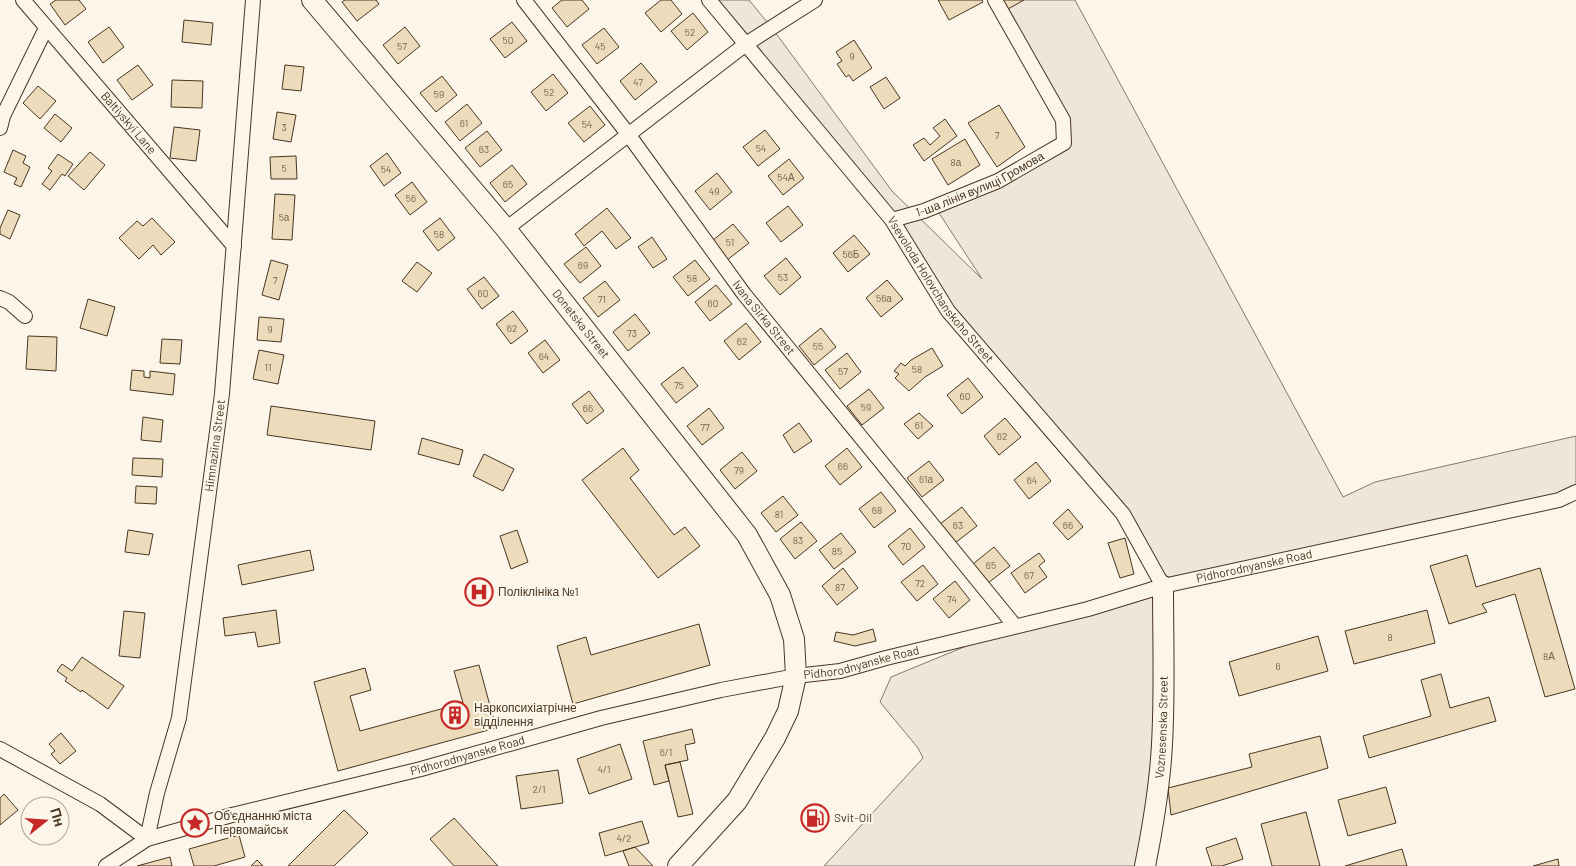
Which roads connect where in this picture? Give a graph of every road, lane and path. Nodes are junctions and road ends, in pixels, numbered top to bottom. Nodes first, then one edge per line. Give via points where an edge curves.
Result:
1 (23, 0) edge
2 (253, 0) edge
3 (312, 0) edge
4 (524, 0) edge
5 (709, 0) edge
6 (815, 0) edge
7 (994, 0) edge
8 (46, 28) junction
9 (746, 44) junction
10 (0, 128) edge
11 (628, 134) junction
12 (892, 220) junction
13 (506, 229) junction
14 (234, 246) junction
15 (0, 298) edge
16 (25, 316) dead end
17 (1576, 492) edge
18 (1163, 586) junction
19 (1015, 626) junction
20 (796, 676) junction
21 (0, 749) edge
22 (147, 839) junction
23 (106, 866) edge
24 (678, 866) edge
25 (1145, 866) edge

1 - 8 street, Baltiyskyi Lane
2 - 14 street, Himnaziina Street
3 - 13 street, Donetska Street
4 - 11 street, Ivana Sirka Street
5 - 9 street, Vsevoloda Holovchanskoho Street
6 - 9 street
7 - 12 street, 1-ша лінія вулиці Громова via 1063,120 1064,143 998,181
8 - 10 street
8 - 14 street, Baltiyskyi Lane
9 - 11 street
9 - 12 street, Vsevoloda Holovchanskoho Street
11 - 13 street
11 - 19 street, Ivana Sirka Street via 744,294
12 - 18 street, Vsevoloda Holovchanskoho Street via 948,311 1123,514
13 - 20 street, Donetska Street via 747,535 780,595 794,639
14 - 22 street, Himnaziina Street via 222,394 179,718
15 - 16 street
17 - 18 street, Pidhorodnyanske Road via 1559,500
18 - 19 street, Pidhorodnyanske Road
18 - 25 street, Voznesenska Street via 1162,744 1157,799
19 - 20 street, Pidhorodnyanske Road via 840,671
20 - 22 street, Pidhorodnyanske Road via 601,718 421,769
20 - 24 street, Donetska Street via 788,711 757,770 737,801
21 - 22 street via 100,804
22 - 23 street

